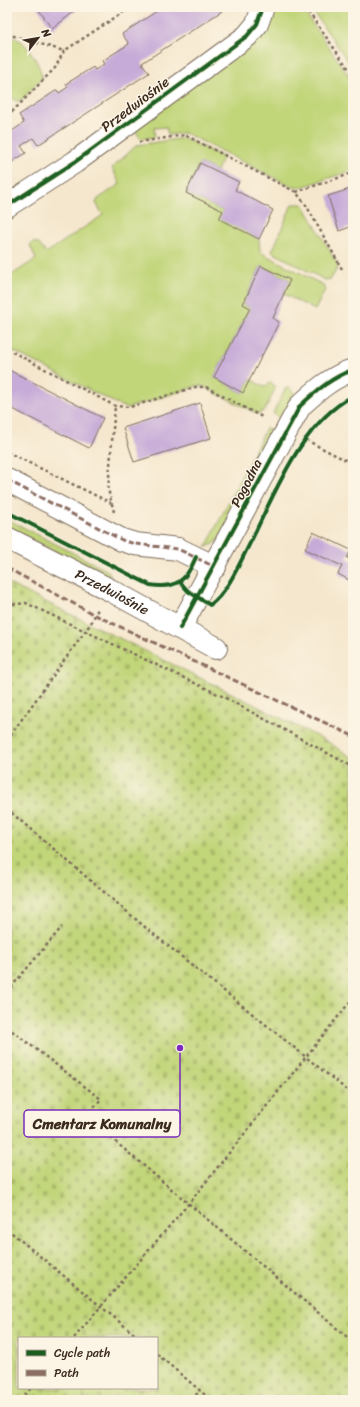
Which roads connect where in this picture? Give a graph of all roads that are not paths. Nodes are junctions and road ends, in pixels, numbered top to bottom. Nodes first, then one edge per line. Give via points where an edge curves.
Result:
1 (263, 7) edge
2 (7, 206) edge
3 (353, 370) edge
4 (7, 480) edge
5 (7, 538) edge
6 (214, 567) junction
7 (180, 628) junction
8 (216, 648) dead end

1 - 2 street, Przedwiośnie via 257,24 247,36 75,162
3 - 6 street, Pogodna via 316,390 300,406
4 - 6 street via 122,540 178,549
5 - 7 street, Przedwiośnie
6 - 7 street, Pogodna
7 - 8 street, Przedwiośnie

